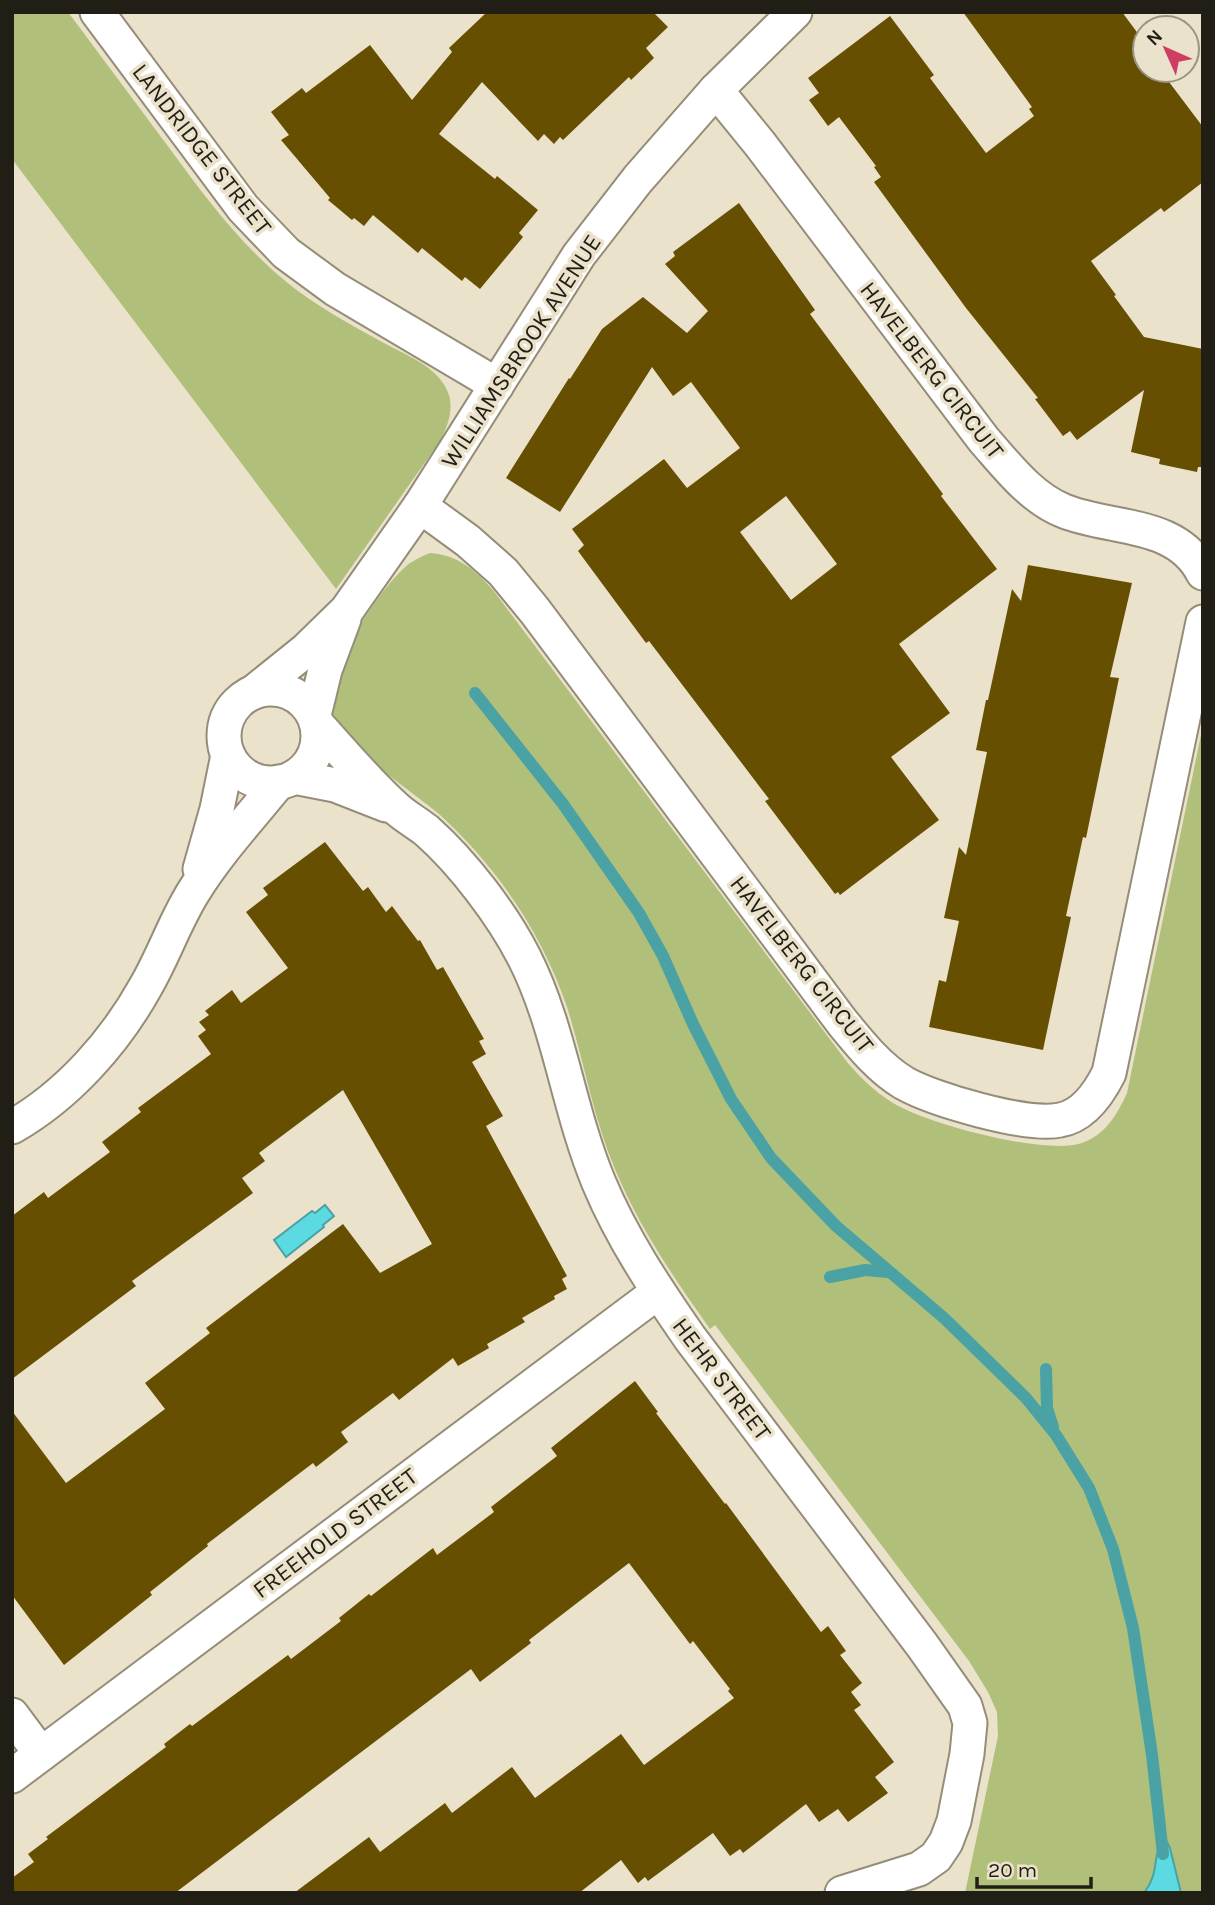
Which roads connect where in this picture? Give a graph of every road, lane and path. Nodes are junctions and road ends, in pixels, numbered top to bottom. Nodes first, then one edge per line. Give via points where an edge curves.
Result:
1 (97, 12) edge
2 (796, 12) edge
3 (716, 90) junction
4 (497, 385) junction
5 (419, 506) junction
6 (1203, 573) edge
7 (347, 610) junction
8 (1203, 622) edge
9 (255, 691) junction
10 (316, 719) junction
11 (228, 755) junction
12 (287, 780) junction
13 (398, 810) junction
14 (194, 891) junction
15 (12, 1127) edge
16 (658, 1292) junction
17 (12, 1715) edge
18 (41, 1754) junction
19 (12, 1776) edge
20 (842, 1893) edge

1 - 4 street, LANDRIDGE STREET via 243,208 286,253 335,289
2 - 3 street, WILLIAMSBROOK AVENUE
3 - 4 street, WILLIAMSBROOK AVENUE via 579,255
3 - 6 street, HAVELBERG CIRCUIT via 1010,470 1036,495 1065,512 1165,537 1196,559
4 - 5 street, WILLIAMSBROOK AVENUE
5 - 7 street, WILLIAMSBROOK AVENUE
5 - 8 street, HAVELBERG CIRCUIT via 503,572 870,1055 902,1082 940,1100 1032,1121 1061,1120 1081,1111 1109,1073
7 - 9 street, WILLIAMSBROOK AVENUE
7 - 10 street, WILLIAMSBROOK AVENUE via 326,670
9 - 10 street via 269,688 296,695
9 - 11 street via 229,716 224,730
10 - 12 street via 319,739 315,755 307,768
10 - 13 street, HEHR STREET via 350,762
11 - 12 street via 249,778 264,783
11 - 14 street
12 - 13 street, HEHR STREET via 335,785
12 - 14 street
13 - 16 street, HEHR STREET via 427,831 461,868 523,954 543,998 598,1182
14 - 15 street via 146,987 96,1058
16 - 18 street, FREEHOLD STREET
16 - 20 street, HEHR STREET via 965,1706 970,1723 967,1754 946,1842 936,1857 919,1869
17 - 18 street
18 - 19 street, FREEHOLD STREET

